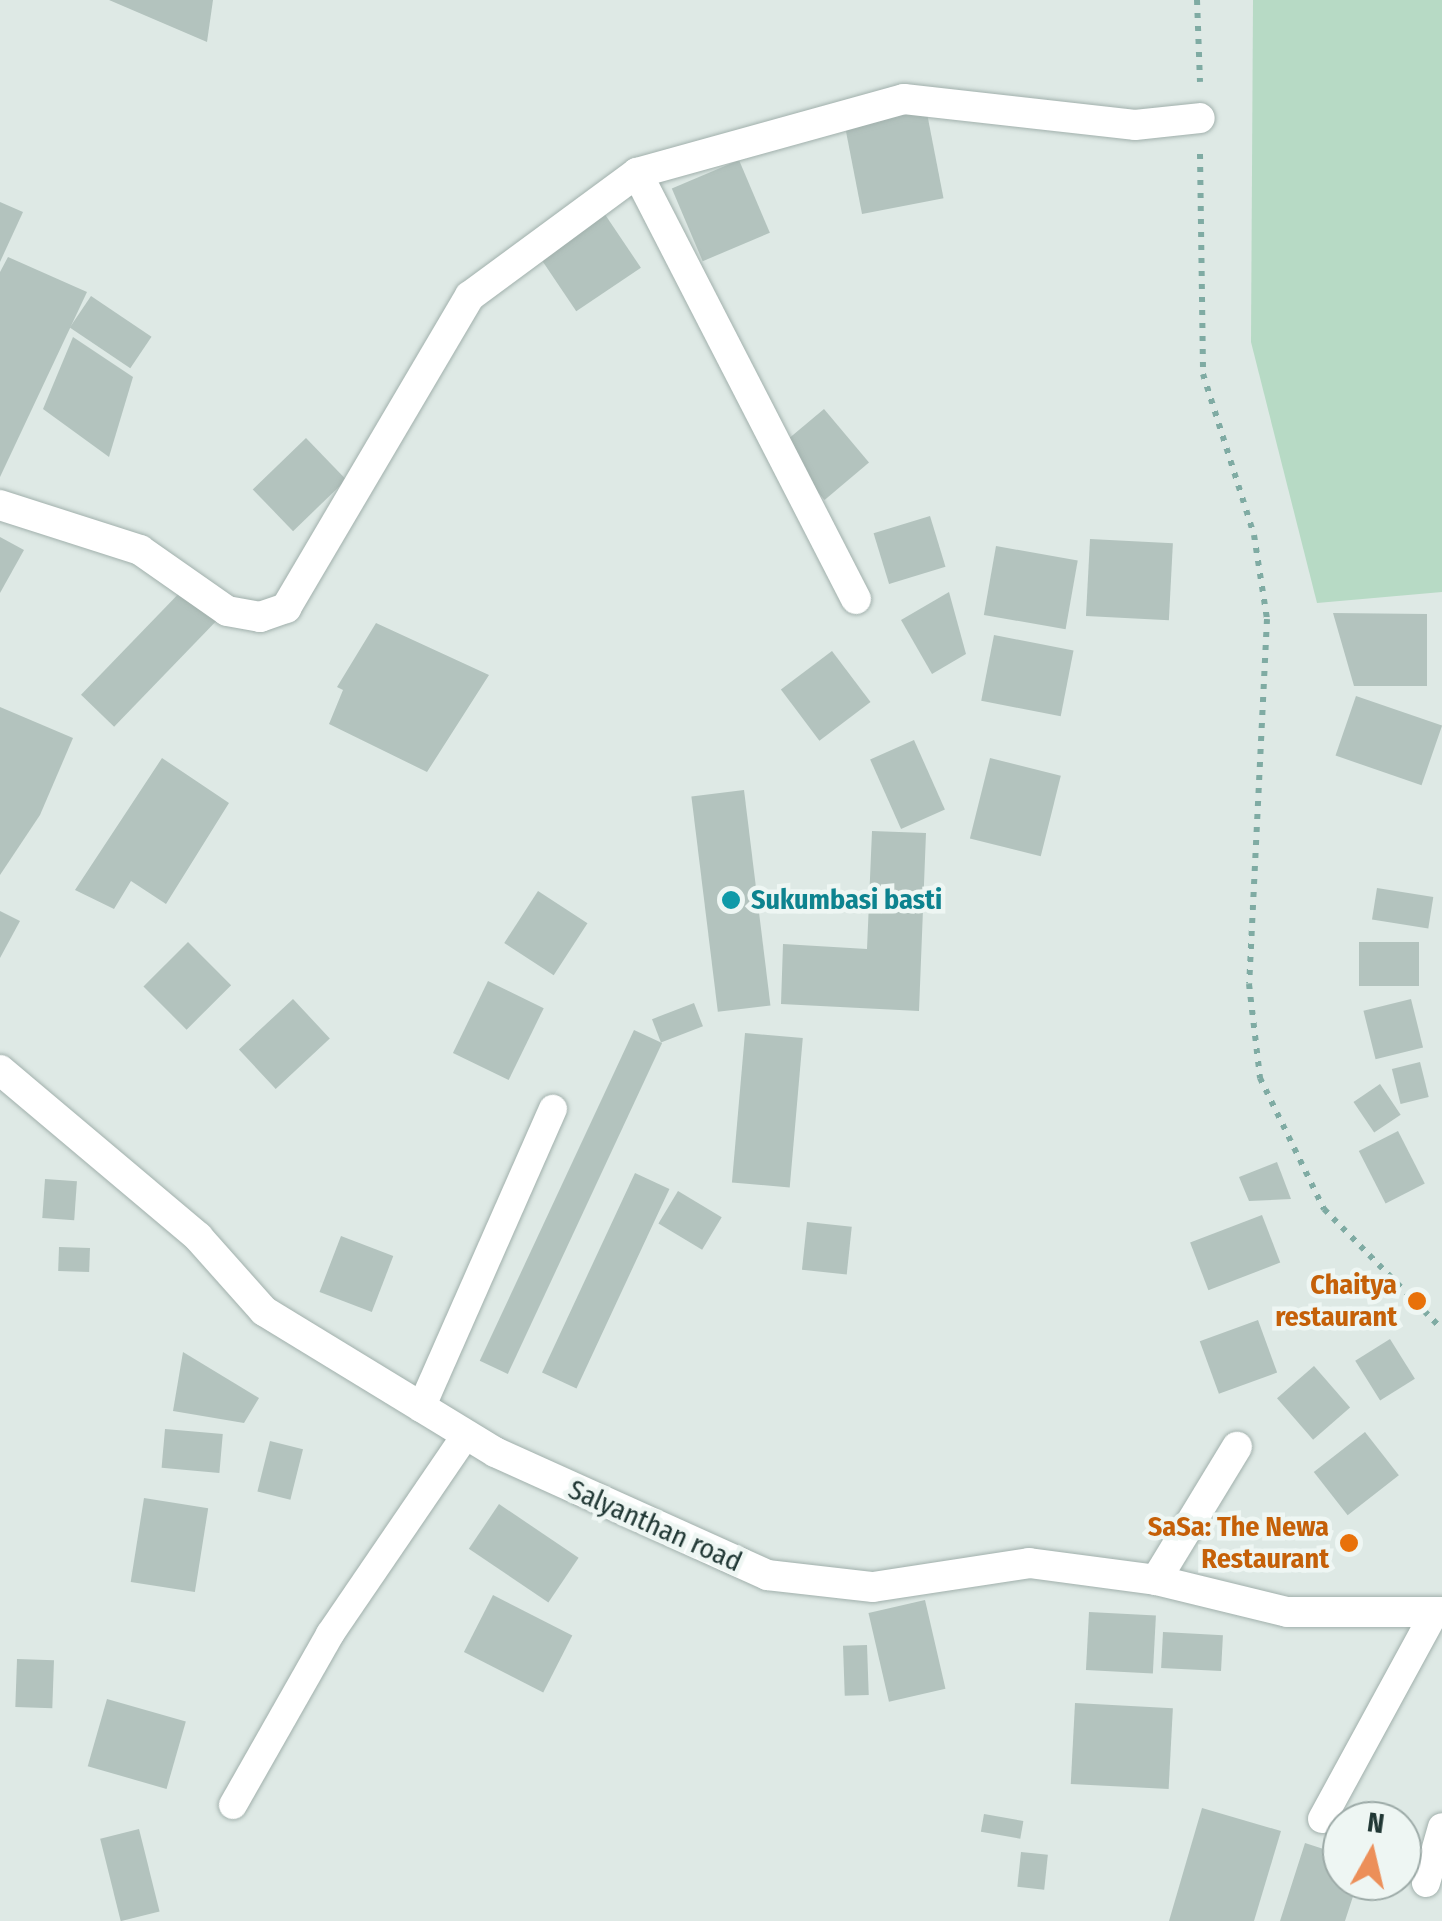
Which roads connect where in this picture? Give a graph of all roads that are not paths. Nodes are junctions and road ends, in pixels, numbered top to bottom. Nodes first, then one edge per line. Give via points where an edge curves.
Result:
1 (1200, 118) road end
2 (638, 173) junction
3 (0, 505) edge
4 (856, 599) dead end
5 (0, 1070) edge
6 (553, 1109) dead end
7 (421, 1408) junction
8 (466, 1435) junction
9 (1238, 1446) dead end
10 (1156, 1580) junction
11 (1438, 1613) edge
12 (1332, 1801) edge
13 (234, 1805) dead end
14 (1442, 1827) edge
15 (1426, 1883) dead end

1 - 2 street via 1135,125 904,99
2 - 3 street via 470,296 286,608 260,617 227,610 140,550
2 - 4 street
5 - 7 street, Salyanthan road via 198,1237 264,1311
6 - 7 lane
7 - 8 street, Salyanthan road
8 - 10 street, Salyanthan road via 767,1575 873,1587 1030,1564
8 - 13 lane via 330,1634
9 - 10 street
10 - 11 street, Salyanthan road via 1287,1612
11 - 12 lane
14 - 15 lane

